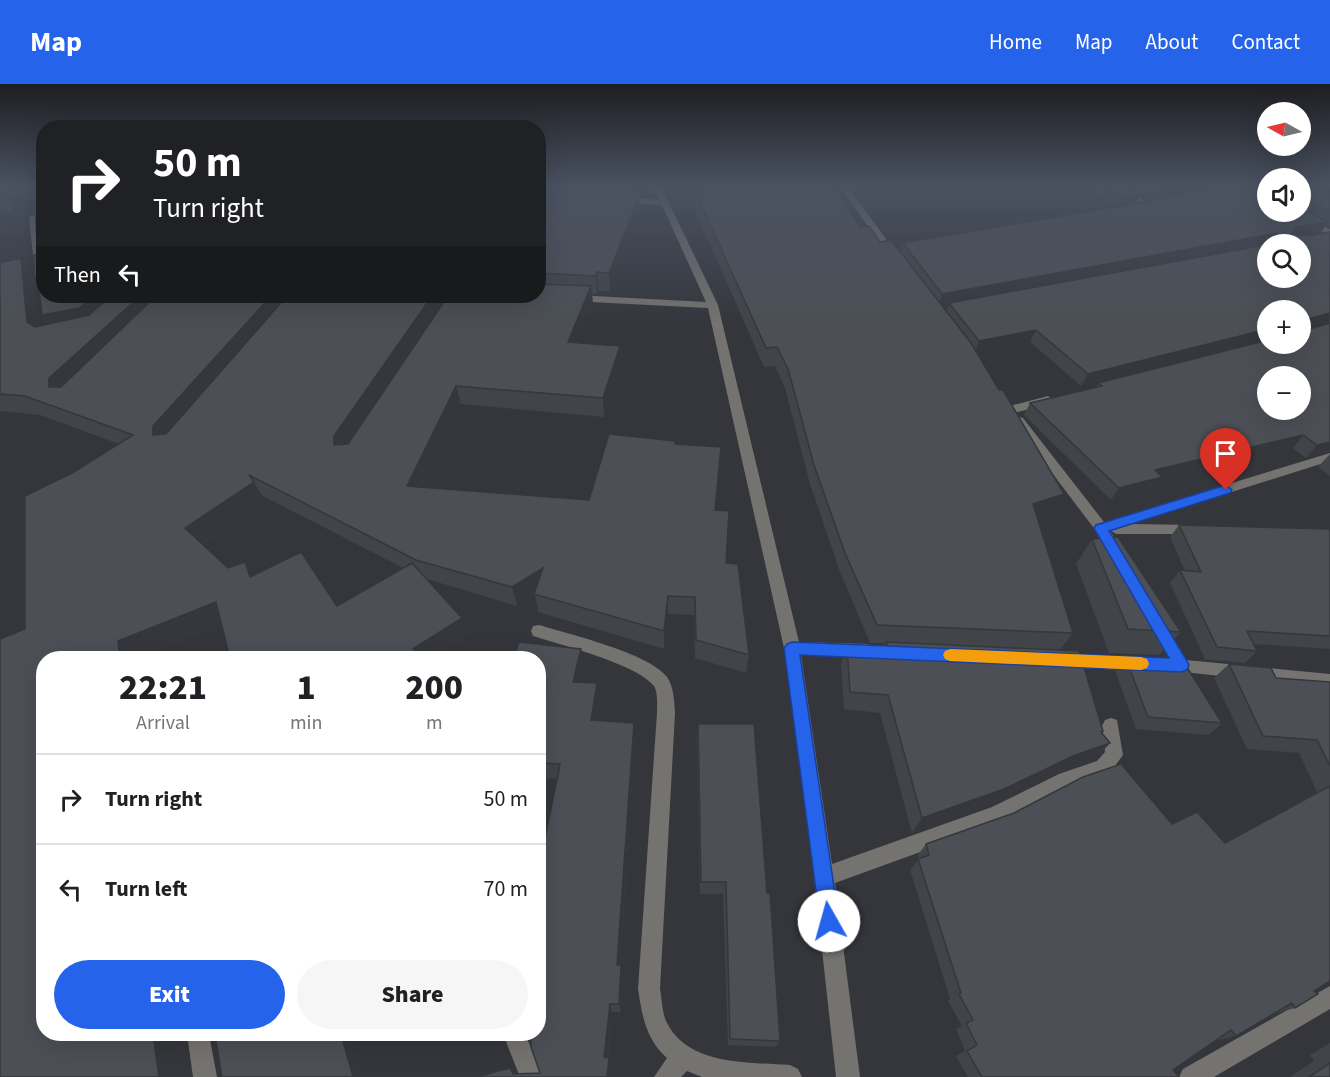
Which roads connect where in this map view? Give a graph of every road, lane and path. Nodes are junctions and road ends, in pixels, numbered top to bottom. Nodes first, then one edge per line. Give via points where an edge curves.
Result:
1 (679, 232) edge
2 (882, 232) edge
3 (903, 268) edge
4 (546, 297) edge
5 (713, 305) junction
6 (1055, 398) edge
7 (1330, 457) edge
8 (1101, 528) junction
9 (1204, 531) edge
10 (1124, 567) edge
11 (1152, 616) edge
12 (539, 631) dead end
13 (792, 648) junction
14 (886, 652) edge
15 (1052, 660) edge
16 (1181, 665) junction
17 (1330, 681) edge
18 (1111, 726) dead end
19 (824, 877) junction
20 (1330, 997) edge
21 (199, 1041) edge
22 (517, 1041) edge
23 (682, 1058) junction
24 (205, 1077) edge
25 (532, 1077) edge
26 (666, 1077) edge
27 (790, 1077) edge
28 (848, 1077) edge
29 (1191, 1077) edge

1 - 5 street
2 - 3 street via 897,250
4 - 5 street
5 - 13 street
6 - 8 street via 1006,405
7 - 8 street
8 - 9 street
8 - 10 street
11 - 16 street
12 - 23 street via 645,669 660,681 664,692 666,713 648,989 657,1029
13 - 14 street
13 - 19 street
15 - 16 street
16 - 17 street
18 - 19 street via 1114,755 1103,768 1066,780 996,816
19 - 28 street
20 - 29 street
21 - 24 street
22 - 25 street
23 - 26 street
23 - 27 street via 707,1070

